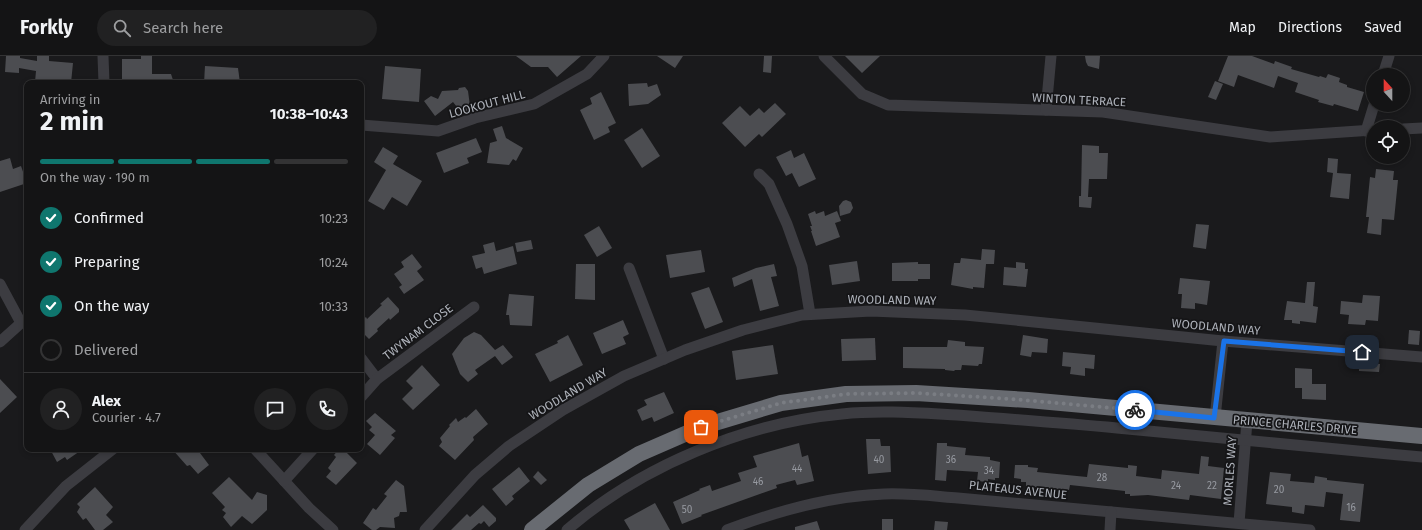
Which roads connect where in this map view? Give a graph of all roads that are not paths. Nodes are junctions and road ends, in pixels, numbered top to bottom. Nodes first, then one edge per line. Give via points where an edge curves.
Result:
1 (103, 56) edge
2 (604, 56) edge
3 (824, 56) edge
4 (1051, 56) edge
5 (1389, 56) edge
6 (1385, 68) edge
7 (104, 80) edge
8 (1046, 110) junction
9 (364, 125) edge
10 (1422, 128) edge
11 (1410, 129) edge
12 (1366, 130) edge
13 (760, 174) dead end
14 (629, 268) dead end
15 (0, 284) edge
16 (474, 306) dead end
17 (810, 314) junction
18 (24, 321) edge
19 (1224, 341) junction
20 (0, 342) edge
21 (1422, 357) edge
22 (664, 359) junction
23 (364, 362) edge
24 (377, 379) junction
25 (364, 393) edge
26 (1214, 418) junction
27 (1247, 421) junction
28 (1422, 436) edge
29 (1245, 441) junction
30 (109, 452) edge
31 (258, 452) edge
32 (310, 452) edge
33 (1422, 457) edge
34 (284, 481) junction
35 (1111, 512) junction
36 (1239, 523) junction
37 (25, 530) edge
38 (332, 530) edge
39 (425, 530) edge
40 (532, 530) edge
41 (567, 530) edge
42 (727, 530) edge
43 (1110, 530) edge
44 (1310, 530) edge

1 - 7 street
2 - 9 street, LOOKOUT HILL via 588,74 534,104 475,118 438,131
3 - 8 street, WINTON TERRACE via 862,94 888,105
4 - 8 street
5 - 6 street
8 - 12 street, WINTON TERRACE via 1103,112 1270,137
10 - 11 street
13 - 17 street via 769,184 792,238 802,266
14 - 22 street
15 - 18 street
16 - 24 street, TWYNAM CLOSE
17 - 19 street, WOODLAND WAY via 871,311 965,316
17 - 22 street, WOODLAND WAY via 743,330
18 - 20 street
19 - 21 street, WOODLAND WAY
19 - 26 street
22 - 39 street, WOODLAND WAY via 624,376 563,410 509,446 475,476
23 - 24 street
24 - 25 street, TWYNAM CLOSE
26 - 27 highway, PRINCE CHARLES DRIVE
26 - 40 highway, PRINCE CHARLES DRIVE via 1028,400 916,393 846,394 781,403 701,427 639,454 588,485
27 - 28 highway, PRINCE CHARLES DRIVE
27 - 29 street, MORLES WAY
29 - 33 street
29 - 36 street, MORLES WAY
29 - 41 street via 1031,420 880,412 842,414 763,428 681,458 637,480
30 - 37 street via 66,486
31 - 34 street
32 - 34 street
34 - 38 street
35 - 36 street, PLATEAUS AVENUE
35 - 42 street, PLATEAUS AVENUE via 884,494 853,496 798,507
35 - 43 street
36 - 44 street, PLATEAUS AVENUE

